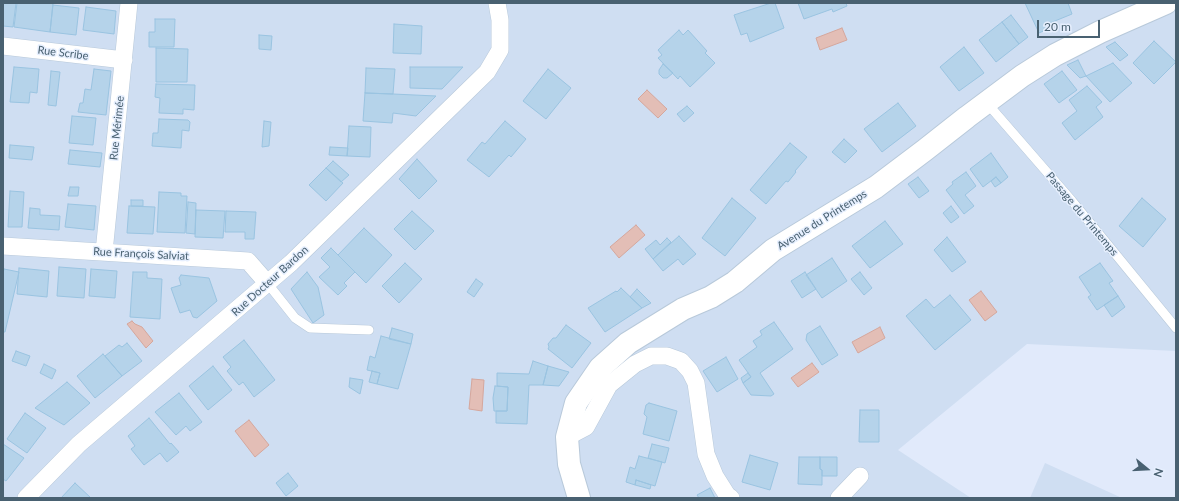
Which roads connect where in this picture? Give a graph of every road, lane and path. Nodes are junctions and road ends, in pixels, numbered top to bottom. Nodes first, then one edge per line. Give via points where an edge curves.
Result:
1 (129, 3) edge
2 (497, 3) edge
3 (1166, 3) edge
4 (3, 46) edge
5 (124, 60) junction
6 (986, 102) junction
7 (3, 246) edge
8 (104, 252) junction
9 (268, 284) junction
10 (1176, 328) edge
11 (369, 330) dead end
12 (567, 437) junction
13 (860, 476) dead end
14 (26, 498) edge
15 (579, 498) edge
16 (731, 498) edge
17 (839, 498) edge

1 - 5 street, Rue Mérimée
2 - 9 street, Rue Docteur Bardon via 500,50 487,72
3 - 6 street, Avenue du Printemps via 1055,55
4 - 5 street, Rue Scribe
5 - 8 street, Rue Mérimée
6 - 10 lane, Passage du Printemps via 1072,201
6 - 12 street, Avenue du Printemps via 876,187 773,250 736,282 711,297 683,309 628,342 600,368 576,403
7 - 8 street, Rue François Salviat
8 - 9 street, Rue François Salviat via 248,261
9 - 11 lane via 295,318 310,328
9 - 14 street, Rue Docteur Bardon via 79,444
12 - 15 street, Avenue du Printemps via 568,464
12 - 16 street via 586,427 609,384 635,364 651,356 667,356 681,361 696,382 706,454 715,476
13 - 17 street

